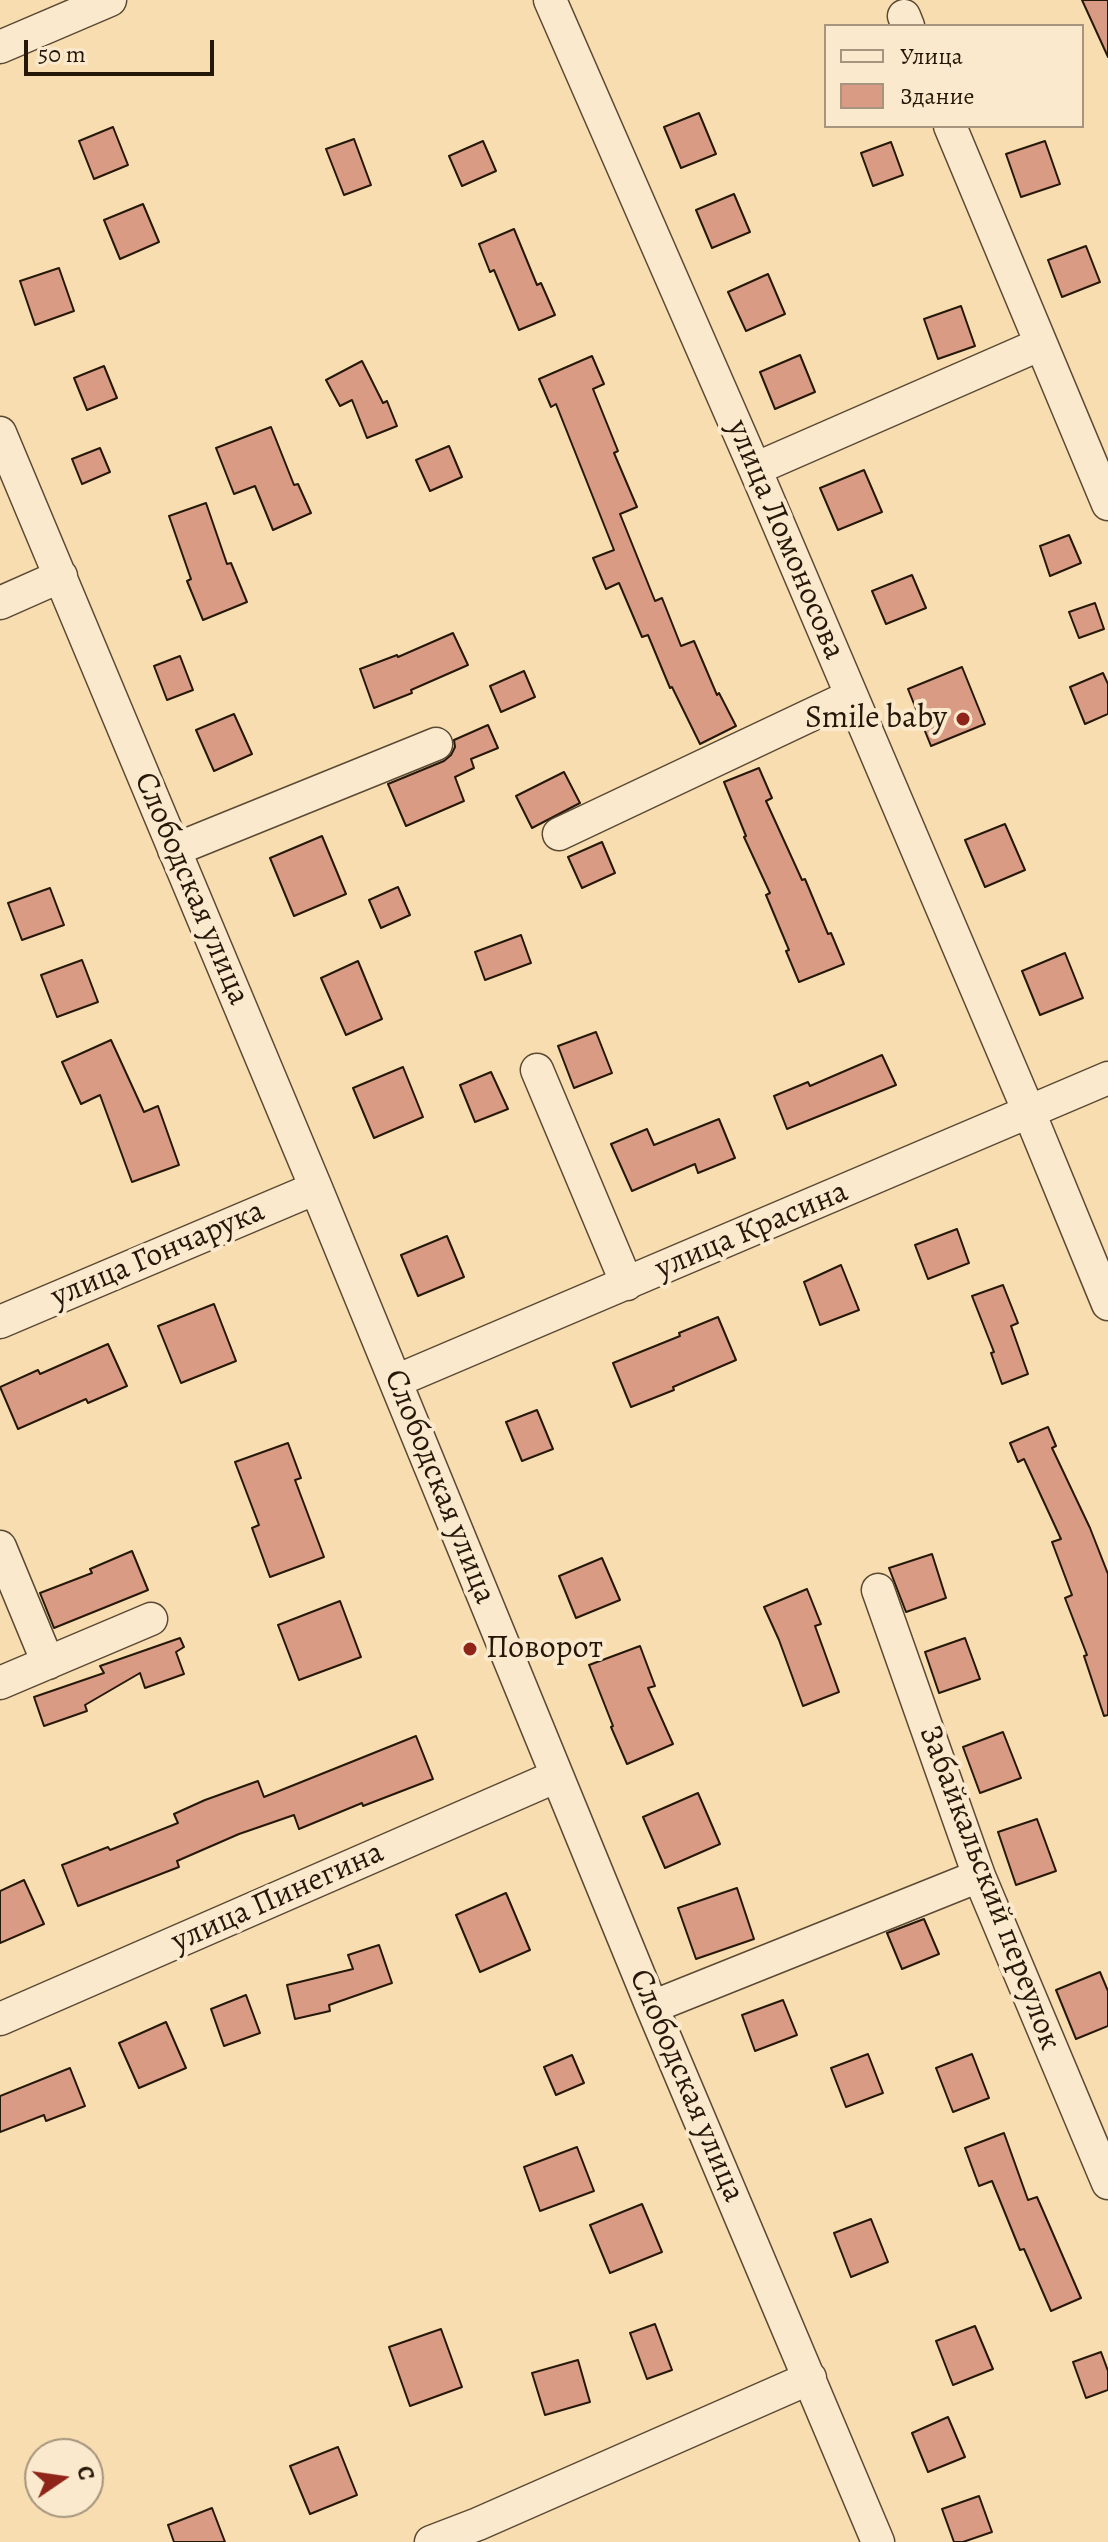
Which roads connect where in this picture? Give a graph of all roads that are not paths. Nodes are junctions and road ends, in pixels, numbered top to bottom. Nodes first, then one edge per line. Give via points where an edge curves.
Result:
1 (110, 0) edge
2 (550, 0) edge
3 (0, 47) edge
4 (951, 128) edge
5 (1041, 344) junction
6 (0, 433) edge
7 (755, 469) junction
8 (1108, 504) edge
9 (61, 576) junction
10 (0, 603) edge
11 (851, 696) junction
12 (436, 744) dead end
13 (559, 834) dead end
14 (174, 850) junction
15 (537, 1070) dead end
16 (1108, 1078) edge
17 (1029, 1112) junction
18 (316, 1188) junction
19 (627, 1284) junction
20 (1108, 1304) edge
21 (0, 1322) edge
22 (396, 1381) junction
23 (0, 1547) edge
24 (878, 1590) dead end
25 (151, 1619) dead end
26 (48, 1663) junction
27 (0, 1683) edge
28 (557, 1776) junction
29 (979, 1876) junction
30 (652, 2007) junction
31 (0, 2019) edge
32 (1108, 2183) edge
33 (810, 2378) junction
34 (431, 2542) edge
35 (878, 2542) edge

1 - 3 street
2 - 7 street, улица Ломоносова
4 - 5 street
5 - 7 street
5 - 8 street
6 - 9 street, Слободская улица
7 - 11 street, улица Ломоносова
9 - 10 street
9 - 14 street, Слободская улица
11 - 13 street
11 - 17 street, улица Ломоносова
12 - 14 street
14 - 18 street, Слободская улица
15 - 19 street
16 - 17 street, улица Красина
17 - 19 street, улица Красина
17 - 20 street, улица Ломоносова
18 - 21 street, улица Гончарука
18 - 22 street, Слободская улица
19 - 22 street, улица Красина
22 - 28 street, Слободская улица
23 - 26 street
24 - 29 street, Забайкальский переулок
25 - 26 street
26 - 27 street
28 - 30 street, Слободская улица
28 - 31 street, улица Пинегина
29 - 30 street
29 - 32 street, Забайкальский переулок
30 - 33 street, Слободская улица
33 - 34 street
33 - 35 street, Слободская улица

